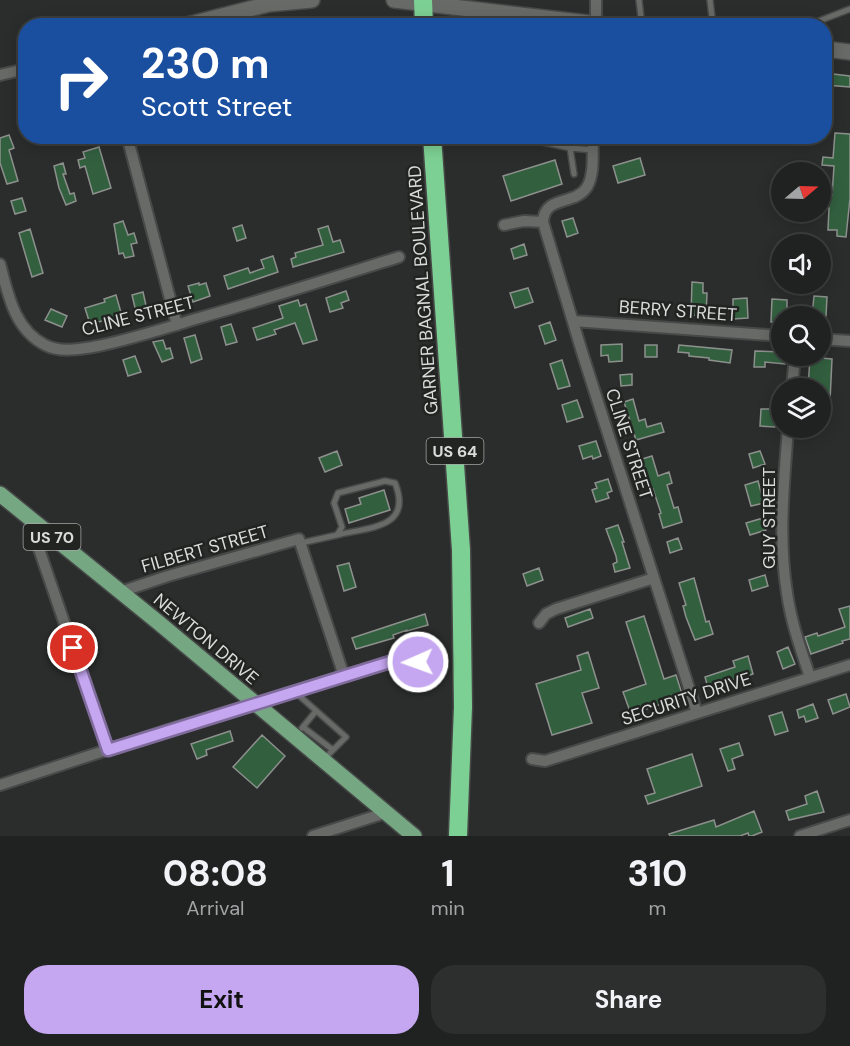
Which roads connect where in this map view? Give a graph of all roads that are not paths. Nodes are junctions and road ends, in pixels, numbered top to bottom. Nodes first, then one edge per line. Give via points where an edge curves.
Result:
1 (312, 0) edge
2 (394, 0) edge
3 (596, 0) edge
4 (639, 0) edge
5 (710, 0) edge
6 (423, 2) edge
7 (850, 9) edge
8 (214, 18) edge
9 (424, 18) edge
10 (529, 18) edge
11 (596, 18) edge
12 (641, 18) edge
13 (712, 18) edge
14 (827, 18) edge
15 (832, 50) edge
16 (850, 52) edge
17 (18, 71) edge
18 (0, 75) edge
19 (129, 144) edge
20 (433, 144) edge
21 (552, 144) edge
22 (592, 144) edge
23 (570, 148) junction
24 (592, 150) junction
25 (574, 174) dead end
26 (543, 222) junction
27 (504, 225) dead end
28 (399, 257) dead end
29 (0, 264) edge
30 (573, 321) junction
31 (177, 325) junction
32 (771, 335) edge
33 (831, 339) edge
34 (850, 340) edge
35 (787, 438) edge
36 (0, 494) edge
37 (27, 517) junction
38 (337, 535) junction
39 (300, 541) junction
40 (654, 578) junction
41 (120, 592) junction
42 (539, 622) dead end
43 (418, 662) dead end
44 (850, 665) edge
45 (344, 676) junction
46 (810, 677) junction
47 (295, 692) junction
48 (254, 705) junction
49 (316, 711) junction
50 (697, 713) junction
51 (298, 732) junction
52 (108, 750) junction
53 (327, 756) junction
54 (531, 759) dead end
55 (0, 784) edge
56 (385, 813) junction
57 (850, 820) edge
58 (313, 836) edge
59 (414, 836) edge
60 (458, 836) edge
61 (800, 836) edge

1 - 8 street via 269,4
2 - 6 street
3 - 11 street
4 - 12 lane
5 - 13 lane
6 - 9 highway
6 - 10 street
7 - 14 lane
15 - 16 street
17 - 18 street
19 - 31 street
20 - 60 highway, GARNER BAGNAL BOULEVARD / US 64 via 461,550 463,707
21 - 23 lane
22 - 24 street
23 - 24 lane
23 - 25 lane
24 - 26 street via 588,186 582,194 548,206
26 - 27 street
26 - 30 street, CLINE STREET
28 - 31 street, CLINE STREET
29 - 31 street, CLINE STREET via 17,317 46,346 65,350 97,346
30 - 32 street, BERRY STREET
30 - 40 street, CLINE STREET
33 - 34 street
35 - 46 street, GUY STREET via 782,540 787,593
36 - 37 main road, NEWTON DRIVE / US 70
37 - 41 main road, NEWTON DRIVE / US 70
37 - 52 street
38 - 38 lane via 342,527 334,503 338,493 385,481 394,483 399,503 392,520
38 - 39 lane
39 - 41 street, FILBERT STREET
39 - 45 street
40 - 42 street via 556,609
40 - 50 street, CLINE STREET
41 - 48 main road, NEWTON DRIVE / US 70
43 - 45 street via 390,662
44 - 46 street, SECURITY DRIVE
45 - 47 street
46 - 50 street, SECURITY DRIVE
47 - 48 street
47 - 49 lane
48 - 51 main road, NEWTON DRIVE / US 70
48 - 52 street
49 - 51 lane
49 - 53 lane via 346,737
50 - 54 street, SECURITY DRIVE via 545,761
51 - 53 main road, NEWTON DRIVE / US 70
52 - 55 street
53 - 56 main road, NEWTON DRIVE / US 70
56 - 58 street
56 - 59 main road, NEWTON DRIVE / US 70
57 - 61 street

